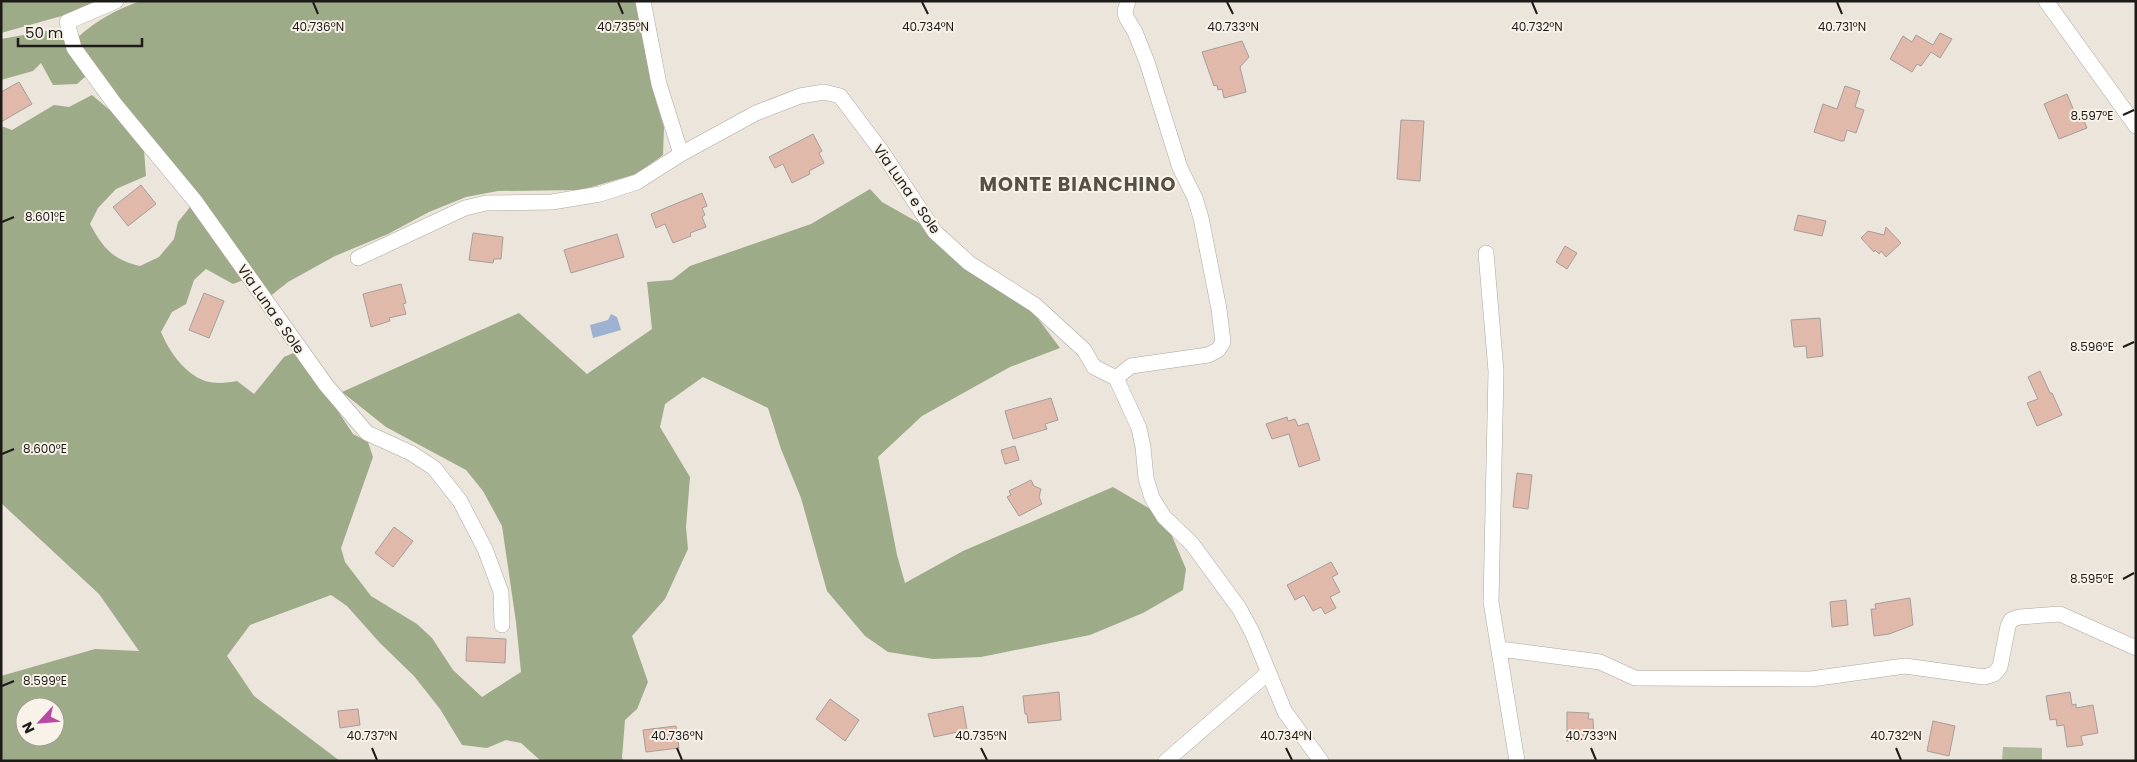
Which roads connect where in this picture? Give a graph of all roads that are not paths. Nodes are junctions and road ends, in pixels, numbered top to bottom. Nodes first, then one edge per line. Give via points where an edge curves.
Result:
1 (116, 1) edge
2 (643, 1) edge
3 (1128, 1) edge
4 (2046, 1) edge
5 (2136, 126) edge
6 (681, 154) junction
7 (1486, 253) dead end
8 (358, 258) dead end
9 (1116, 378) junction
10 (502, 625) dead end
11 (2136, 648) edge
12 (1500, 649) junction
13 (1268, 673) junction
14 (1166, 761) edge
15 (1321, 761) edge
16 (1517, 761) edge

1 - 10 street, Via Luna e Sole via 67,22 74,48 114,103 195,201 326,385 367,433 412,452 434,468 460,501 485,549 501,592
2 - 6 street via 659,84
3 - 9 street via 1126,17 1147,62 1180,168 1201,218 1223,342 1218,350 1208,355 1131,366
4 - 5 street
6 - 8 street, Via Luna e Sole via 642,180 600,194 552,202 486,203 465,208
6 - 9 street, Via Luna e Sole via 756,113 800,96 824,92 840,96 935,232 969,263 1035,306 1084,350 1094,367
7 - 12 street via 1496,371 1491,602
9 - 13 street via 1139,428 1152,498 1164,517 1192,544 1239,608
11 - 12 street via 2060,614 2012,620 2000,667 1994,674 1984,677 1905,666 1811,679 1635,678 1600,662
12 - 16 street
13 - 14 street
13 - 15 street via 1285,712

